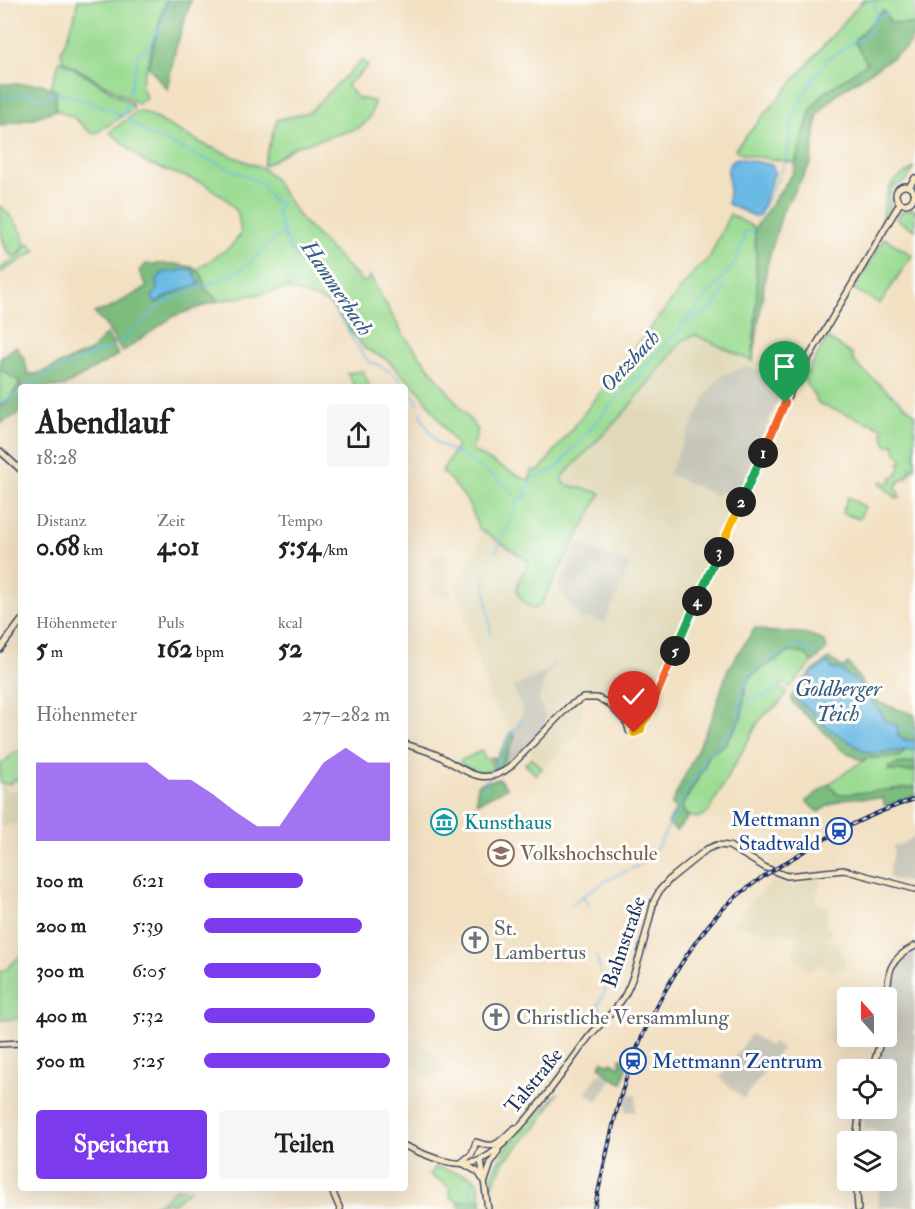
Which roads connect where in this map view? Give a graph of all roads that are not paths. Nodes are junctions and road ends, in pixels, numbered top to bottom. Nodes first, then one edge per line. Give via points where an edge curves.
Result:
1 (915, 178) edge
2 (909, 187) junction
3 (914, 201) edge
4 (900, 203) junction
5 (0, 451) edge
6 (18, 467) edge
7 (18, 625) edge
8 (0, 649) edge
9 (628, 721) junction
10 (641, 721) junction
11 (408, 745) edge
12 (915, 889) edge
13 (915, 946) edge
14 (888, 987) edge
15 (591, 1034) joint
16 (18, 1043) edge
17 (0, 1044) edge
18 (522, 1124) junction
19 (408, 1147) edge
20 (500, 1148) junction
21 (481, 1160) junction
22 (462, 1163) junction
23 (485, 1183) junction
24 (332, 1191) edge
25 (857, 1191) edge
26 (339, 1209) edge
27 (488, 1209) edge
28 (858, 1209) edge

1 - 2 main road
2 - 3 main road
2 - 4 main road via 898,190
3 - 4 main road
4 - 10 main road via 802,367 649,715
5 - 6 main road
7 - 8 main road
9 - 10 main road via 636,717
9 - 10 main road via 628,729 634,733 641,730
9 - 11 main road via 602,700 583,698 574,702 510,767 499,774 484,776 474,776
12 - 15 main road, Bahnstraße via 844,870 787,876 737,850 723,845 711,847 664,884 657,895 631,982 615,1010
13 - 14 main road via 892,964
15 - 18 main road, Talstraße
16 - 17 main road
18 - 20 main road, Talstraße
18 - 22 main road via 494,1146 476,1142 472,1154
19 - 22 main road via 435,1159
20 - 21 main road, Talstraße
20 - 23 main road, Talstraße
21 - 22 main road
21 - 23 main road, Talstraße
22 - 23 main road via 478,1172
23 - 27 main road, Talstraße
24 - 26 main road
25 - 28 main road

